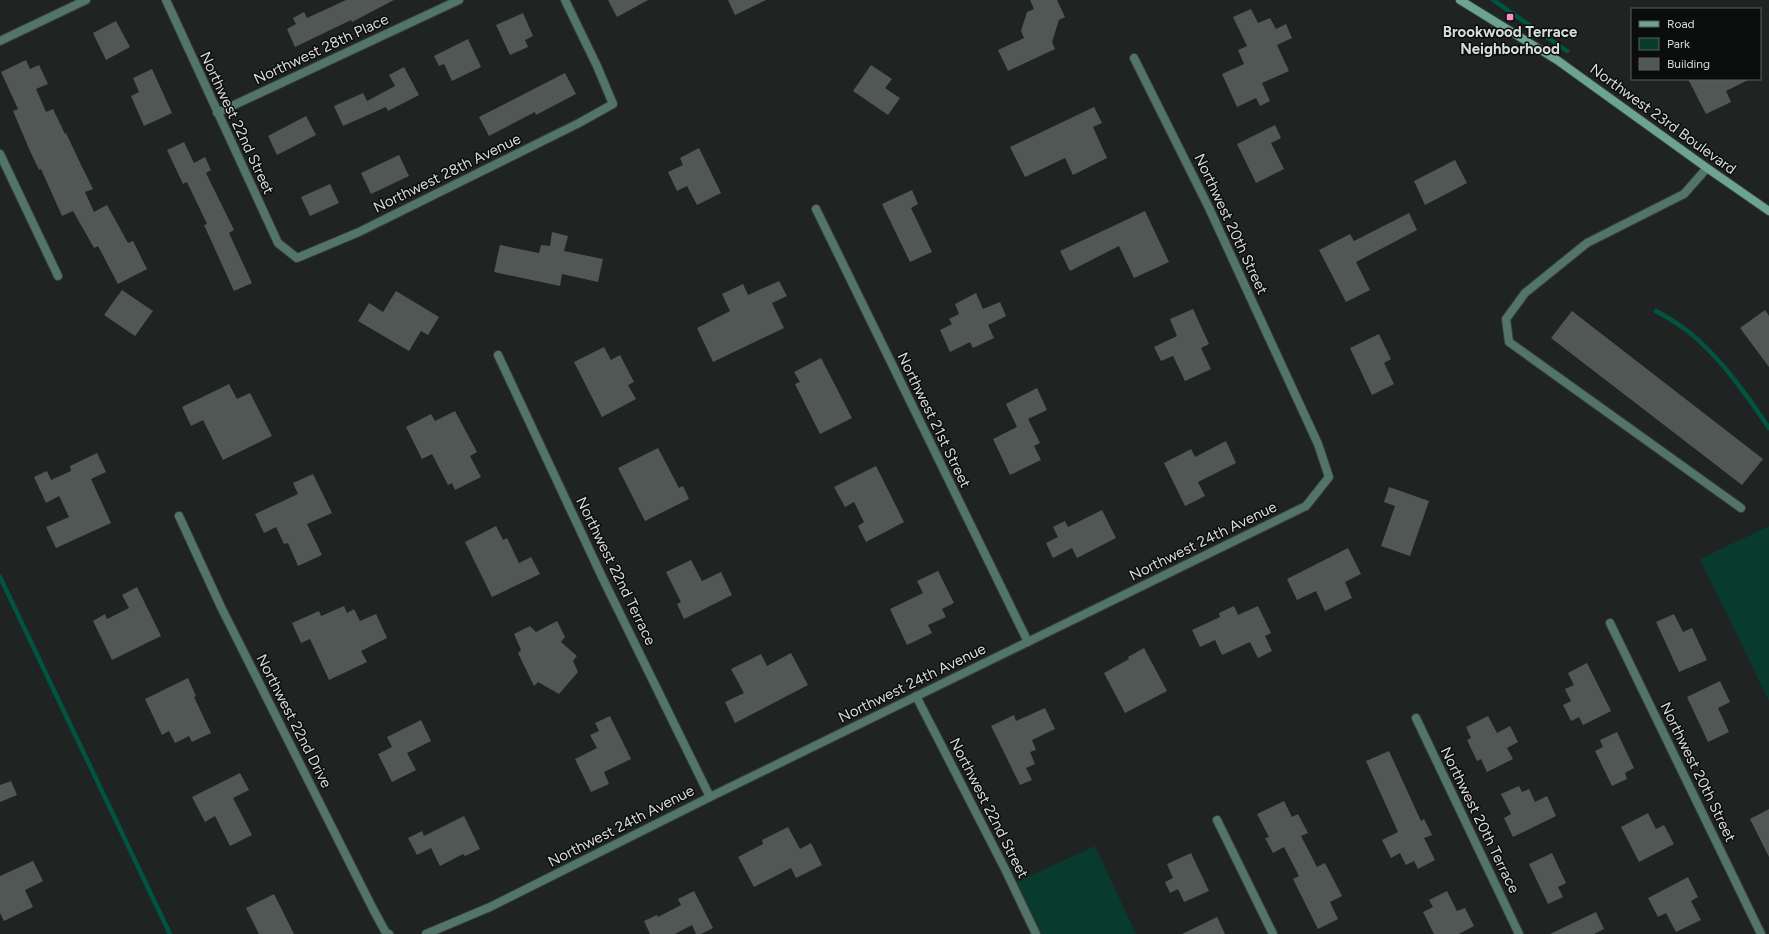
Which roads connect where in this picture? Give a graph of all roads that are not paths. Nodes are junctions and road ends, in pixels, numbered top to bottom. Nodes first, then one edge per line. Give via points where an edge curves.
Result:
1 (86, 0) edge
2 (166, 0) edge
3 (459, 0) edge
4 (565, 0) edge
5 (1460, 0) edge
6 (0, 41) edge
7 (1134, 58) dead end
8 (217, 113) junction
9 (0, 154) edge
10 (1707, 168) junction
11 (816, 209) dead end
12 (1769, 211) edge
13 (291, 253) joint
14 (58, 276) dead end
15 (498, 355) dead end
16 (1300, 405) joint
17 (1741, 508) dead end
18 (179, 516) dead end
19 (1610, 623) dead end
20 (1028, 642) junction
21 (916, 696) junction
22 (1416, 718) dead end
23 (710, 797) junction
24 (1217, 820) dead end
25 (389, 934) edge
26 (426, 934) edge
27 (1036, 934) edge
28 (1272, 934) edge
29 (1519, 934) edge
30 (1761, 934) edge

1 - 6 street
2 - 8 street, Northwest 22nd Street
3 - 8 street, Northwest 28th Place
4 - 13 street, Northwest 28th Avenue via 613,104 359,232 297,258
5 - 10 street, Northwest 23rd Boulevard via 1557,60
7 - 16 street, Northwest 20th Street via 1209,208
8 - 13 street, Northwest 22nd Street via 278,243
9 - 14 street
10 - 12 street, Northwest 23rd Boulevard
10 - 17 street via 1684,194 1587,243 1525,293 1506,319 1509,342
11 - 20 street, Northwest 21st Street
15 - 23 street, Northwest 22nd Terrace via 603,579
16 - 20 street, Northwest 24th Avenue via 1318,444 1329,477 1306,506
18 - 25 street, Northwest 22nd Drive via 228,621 370,902 386,933
19 - 30 street, Northwest 20th Street
20 - 21 street, Northwest 24th Avenue
21 - 23 street, Northwest 24th Avenue
21 - 27 street, Northwest 22nd Street
22 - 29 street, Northwest 20th Terrace
23 - 26 street, Northwest 24th Avenue via 490,907
24 - 28 street

